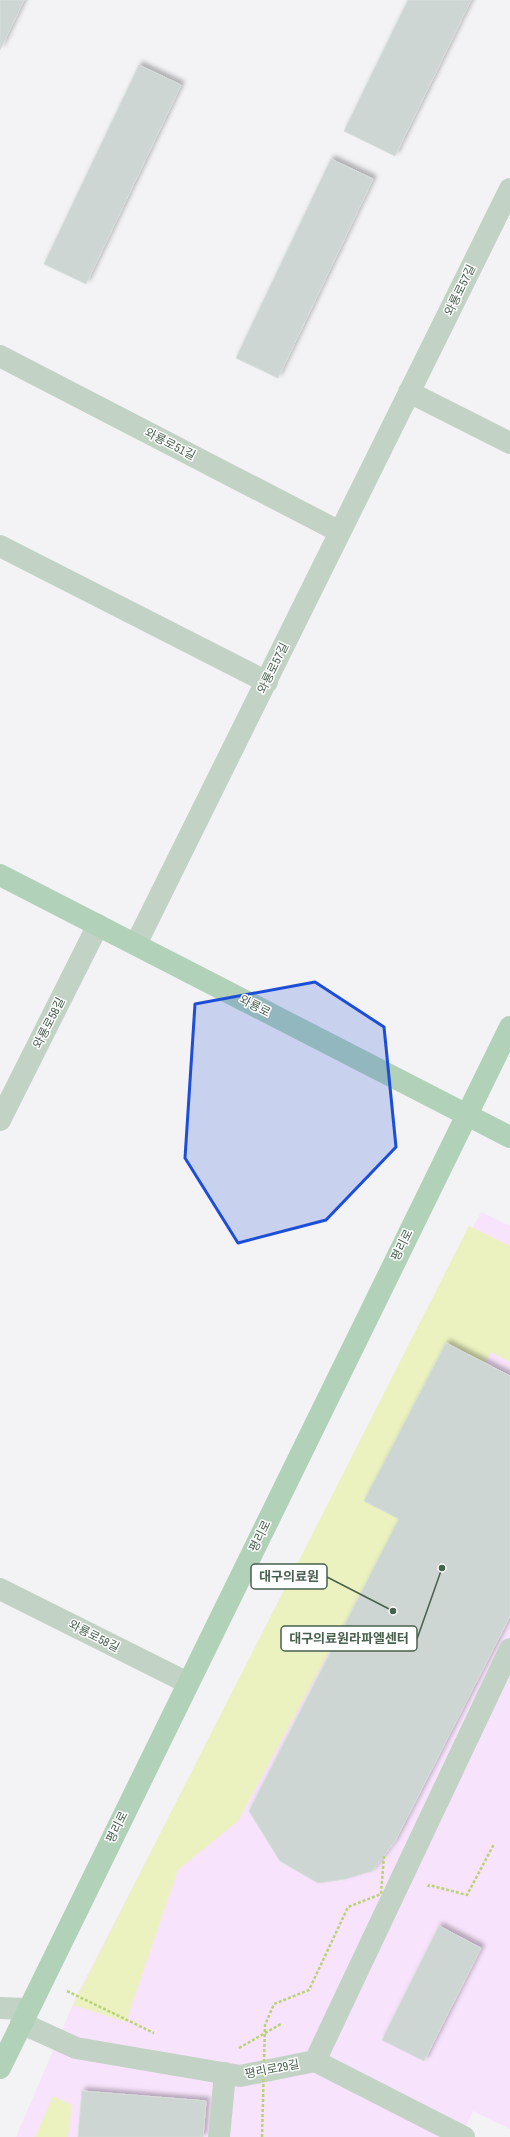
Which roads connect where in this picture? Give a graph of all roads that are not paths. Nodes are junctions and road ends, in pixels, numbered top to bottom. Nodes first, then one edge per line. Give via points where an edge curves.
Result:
1 (510, 189) edge
2 (0, 356) edge
3 (409, 392) junction
4 (510, 443) edge
5 (340, 532) junction
6 (0, 546) edge
7 (267, 682) junction
8 (0, 874) edge
9 (98, 925) junction
10 (136, 944) junction
11 (510, 1027) edge
12 (466, 1115) junction
13 (0, 1120) edge
14 (510, 1138) edge
15 (0, 1589) edge
16 (510, 1649) edge
17 (188, 1683) junction
18 (0, 2008) edge
19 (24, 2016) junction
20 (316, 2061) junction
21 (0, 2068) edge
22 (225, 2073) junction
23 (218, 2137) edge
24 (464, 2137) edge

1 - 3 street, 와룡로57길
2 - 5 street, 와룡로51길
3 - 4 street
3 - 5 street, 와룡로57길
5 - 7 street, 와룡로57길
6 - 7 street
7 - 10 street, 와룡로57길
8 - 9 main road, 와룡로
9 - 10 main road, 와룡로
9 - 13 street, 와룡로58길
10 - 12 main road, 와룡로
11 - 12 main road, 평리로
12 - 14 main road, 와룡로
12 - 17 main road, 평리로
15 - 17 street, 와룡로58길
16 - 20 street
17 - 19 main road, 평리로
18 - 19 street
19 - 21 main road, 평리로
19 - 22 street, 평리로29길 via 76,2048
20 - 22 street, 평리로29길 via 240,2076
20 - 24 street, 평리로29길
22 - 23 street

